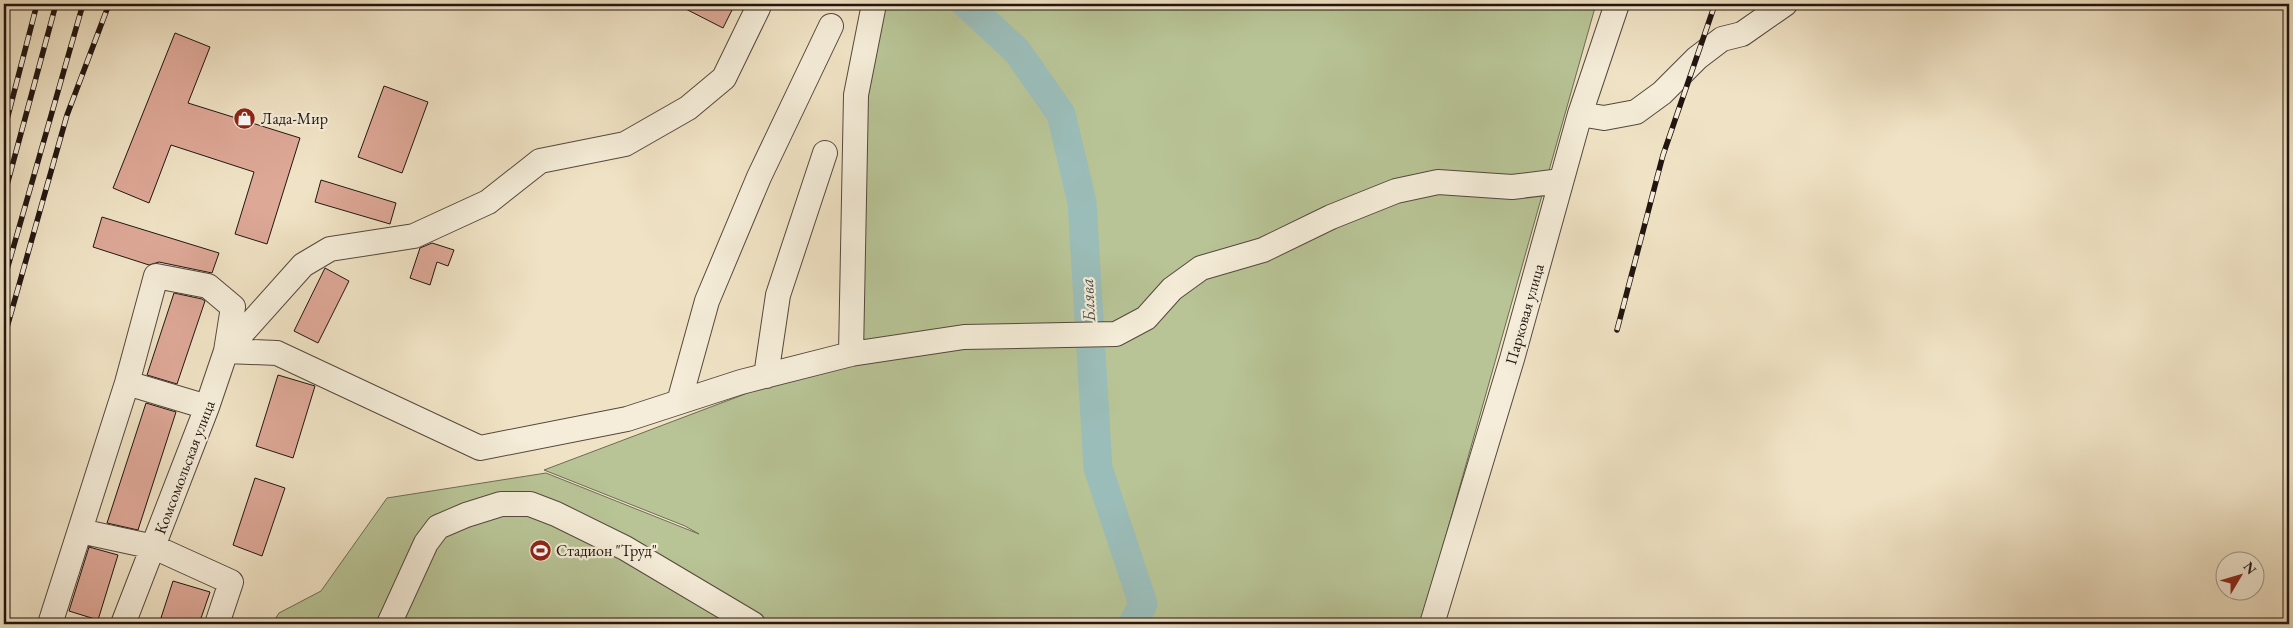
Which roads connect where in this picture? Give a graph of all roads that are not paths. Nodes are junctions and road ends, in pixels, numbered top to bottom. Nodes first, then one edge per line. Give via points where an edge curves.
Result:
1 (874, 4) edge
2 (1617, 4) edge
3 (1785, 4) edge
4 (758, 8) dead end
5 (831, 26) dead end
6 (1580, 114) junction
7 (825, 153) dead end
8 (1561, 180) junction
9 (226, 351) junction
10 (851, 354) junction
11 (766, 376) junction
12 (127, 383) junction
13 (678, 402) junction
14 (207, 406) junction
15 (80, 531) junction
16 (154, 547) junction
17 (50, 624) edge
18 (123, 624) edge
19 (216, 624) edge
20 (389, 624) edge
21 (752, 624) edge
22 (1432, 624) edge

1 - 10 street via 856,95
2 - 6 street, Парковая улица
3 - 6 street via 1742,34 1722,39 1636,112 1604,118
4 - 9 street via 724,78 688,108 625,144 540,162 488,202 414,236 330,249 304,265
5 - 13 street via 759,177 707,301
6 - 8 street, Парковая улица
7 - 11 street via 778,294
8 - 10 street via 1512,187 1438,182 1396,191 1331,216 1263,250 1201,268 1172,289 1146,318 1116,334 964,337
8 - 22 street, Парковая улица via 1512,359
9 - 12 street, Комсомольская улица via 233,307 208,286 156,276
9 - 13 street via 277,353 480,448 627,418
9 - 14 street, Комсомольская улица
10 - 11 street
11 - 13 street
12 - 14 street
12 - 15 street
14 - 16 street, Комсомольская улица
15 - 16 street
15 - 17 street
16 - 18 street, Комсомольская улица
16 - 19 street via 231,582
20 - 21 street via 426,543 438,527 501,504 530,504 626,548

